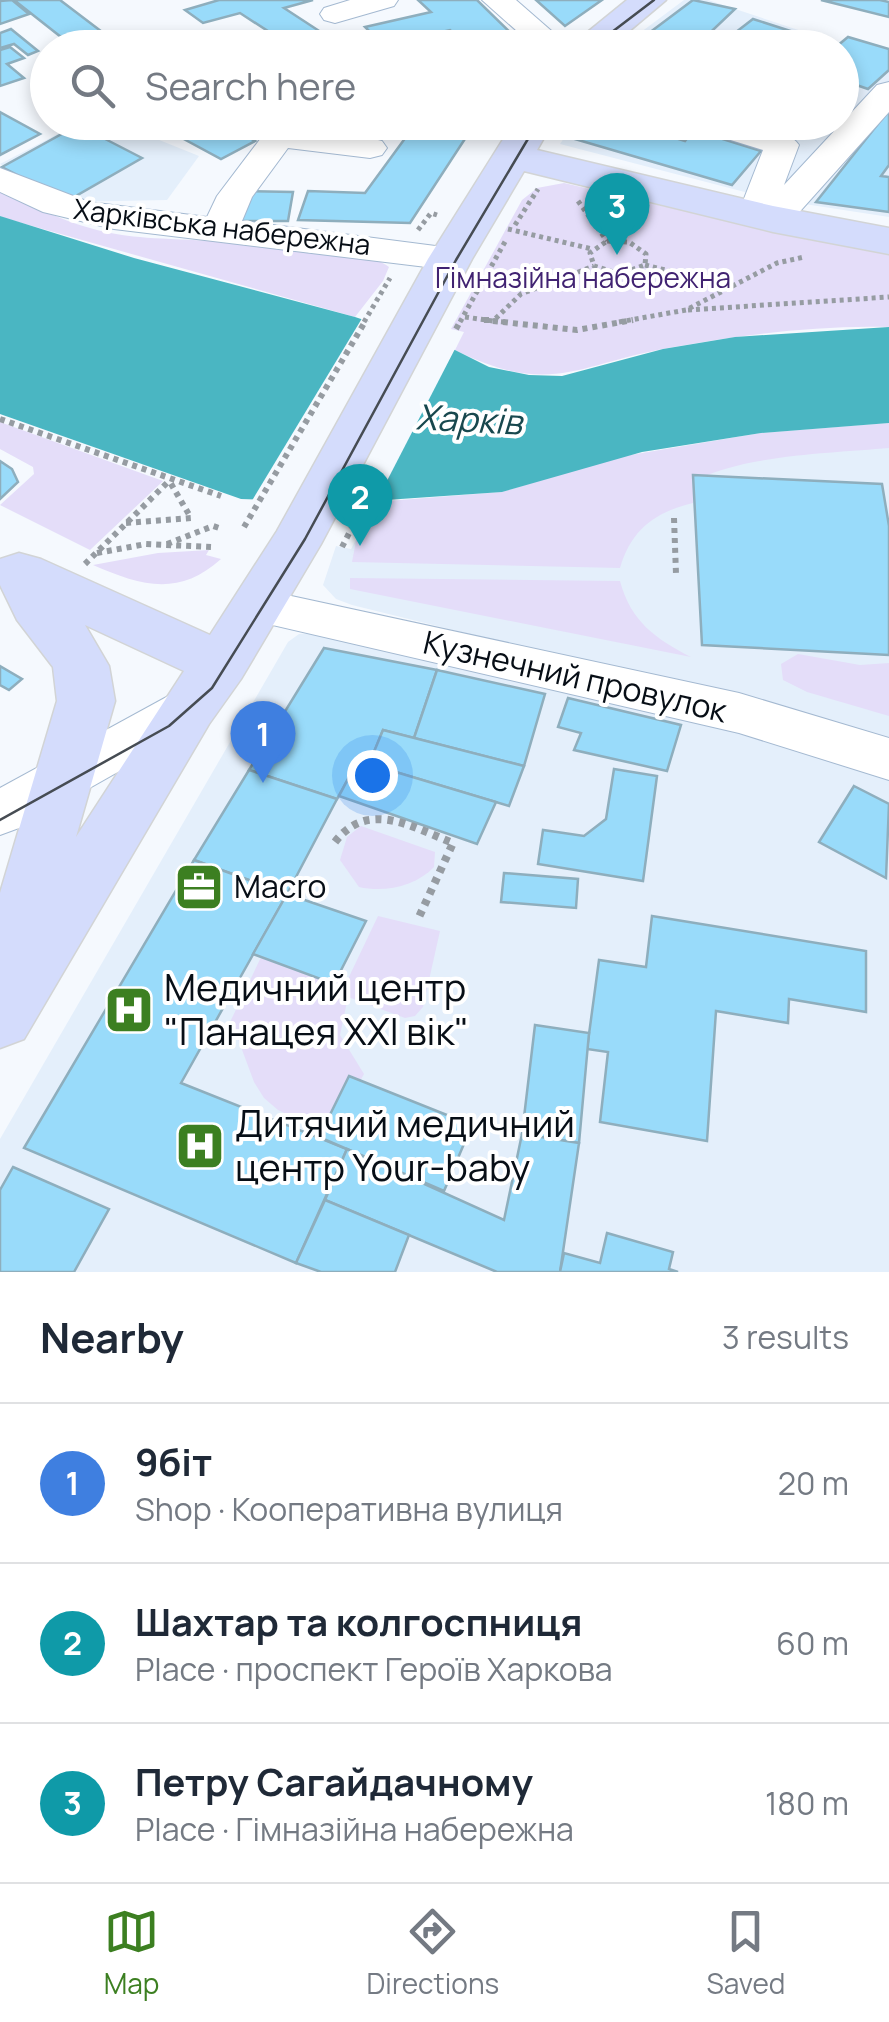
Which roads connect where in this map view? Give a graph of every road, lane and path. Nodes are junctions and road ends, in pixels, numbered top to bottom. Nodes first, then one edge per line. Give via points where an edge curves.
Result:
1 (383, 0) edge
2 (496, 0) edge
3 (649, 0) edge
4 (335, 14) dead end
5 (534, 30) edge
6 (610, 30) edge
7 (889, 92) edge
8 (859, 126) edge
9 (277, 140) edge
10 (304, 140) edge
11 (766, 140) edge
12 (847, 140) edge
13 (370, 148) dead end
14 (529, 155) edge
15 (0, 178) edge
16 (578, 200) dead end
17 (770, 228) junction
18 (220, 229) junction
19 (509, 229) junction
20 (607, 241) junction
21 (889, 241) edge
22 (592, 248) junction
23 (800, 256) junction
24 (451, 258) junction
25 (818, 259) dead end
26 (395, 265) dead end
27 (645, 265) junction
28 (594, 266) junction
29 (729, 285) junction
30 (889, 297) edge
31 (686, 310) junction
32 (428, 320) junction
33 (493, 321) junction
34 (0, 419) edge
35 (170, 480) junction
36 (221, 496) dead end
37 (674, 518) dead end
38 (126, 523) junction
39 (244, 526) dead end
40 (222, 529) dead end
41 (164, 546) junction
42 (212, 548) dead end
43 (96, 553) junction
44 (85, 564) dead end
45 (11, 568) edge
46 (676, 574) dead end
47 (259, 606) junction
48 (205, 686) junction
49 (889, 759) edge
50 (61, 779) junction
51 (23, 826) edge
52 (335, 842) dead end
53 (0, 882) edge
54 (419, 917) dead end
55 (0, 1015) edge

1 - 4 street
2 - 5 street
3 - 6 main road
7 - 8 street
9 - 18 street via 235,196
10 - 13 street
11 - 17 street via 782,145
12 - 17 street
14 - 17 main road
14 - 19 path
14 - 24 main road
15 - 18 street, Харківська набережна via 81,215
16 - 20 path
17 - 21 main road
17 - 23 path
18 - 24 street, Харківська набережна
19 - 22 path
19 - 32 path
20 - 22 path
20 - 27 path via 642,248
22 - 28 path
23 - 25 path
23 - 29 path
24 - 32 main road
26 - 32 path
27 - 28 path via 617,274
27 - 29 path
28 - 33 path via 521,294
29 - 31 path
30 - 31 path
31 - 33 path via 577,330
32 - 33 path
32 - 39 path
32 - 47 main road
34 - 35 path
35 - 36 path
35 - 38 path
35 - 38 path via 190,518
37 - 46 path
38 - 43 path
40 - 41 path via 213,526
41 - 42 path
41 - 43 path
43 - 44 path
45 - 48 main road
45 - 50 main road via 86,677 83,716
47 - 48 main road
47 - 49 street, Кузнечний провулок via 739,714
48 - 50 street
48 - 51 main road
48 - 55 main road
50 - 51 main road
51 - 53 main road
51 - 55 main road
52 - 54 path via 353,820 376,816 453,843

